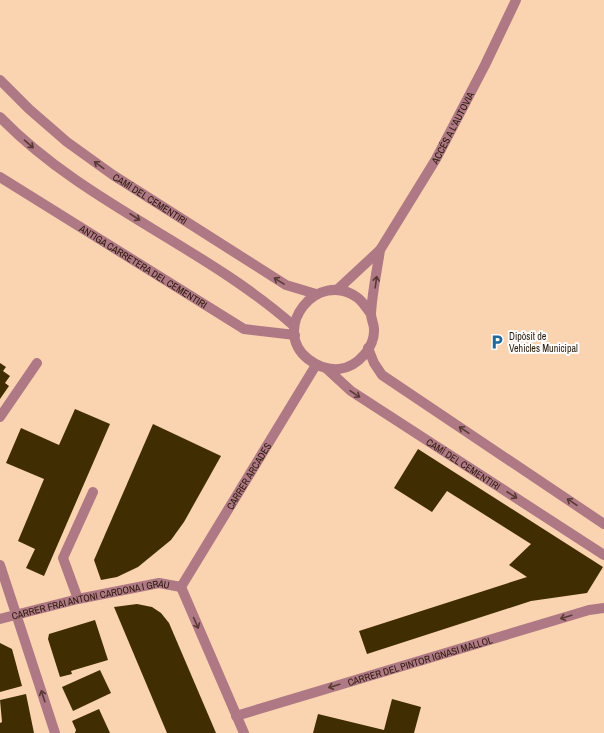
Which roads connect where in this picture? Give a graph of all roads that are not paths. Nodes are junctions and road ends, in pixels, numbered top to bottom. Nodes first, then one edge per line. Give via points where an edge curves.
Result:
1 (516, 0) edge
2 (0, 80) edge
3 (0, 117) edge
4 (0, 177) edge
5 (380, 250) junction
6 (337, 290) junction
7 (316, 294) junction
8 (371, 314) junction
9 (294, 330) junction
10 (368, 348) junction
11 (37, 363) dead end
12 (316, 365) junction
13 (326, 368) junction
14 (0, 417) edge
15 (93, 492) dead end
16 (604, 524) edge
17 (604, 555) edge
18 (0, 566) edge
19 (181, 587) junction
20 (78, 599) junction
21 (604, 608) edge
22 (17, 614) junction
23 (0, 619) edge
24 (236, 716) junction
25 (55, 733) edge
26 (244, 733) edge

1 - 5 street, ACCÉS A L'AUTOVIA via 436,159
7 -> 2 street, CAMÍ DEL CEMENTIRI via 286,285 113,175 67,142
3 -> 9 street via 52,164 234,280 276,310
4 - 9 street, ANTIGA CARRETERA DEL CEMENTIRI via 244,329
5 - 6 street
8 -> 5 street
6 - 7 street
6 - 8 street via 351,293 360,299
7 - 9 street via 307,300 298,312
8 - 10 street via 374,329
9 - 12 street via 297,346
10 - 13 street via 357,362 347,367
16 -> 10 street via 382,375
11 - 14 street
12 - 13 street
12 - 19 street, CARRER ARCADES
13 -> 17 street, CAMÍ DEL CEMENTIRI via 351,391
15 - 20 street via 63,558
18 - 22 street
19 - 20 street, CARRER FRAI ANTONI CARDONA I GRAU via 159,582
19 -> 24 street
20 - 22 street, CARRER FRAI ANTONI CARDONA I GRAU
21 -> 24 street, CARRER DEL PINTOR IGNASI MALLOL via 589,610
22 - 23 street, CARRER FRAI ANTONI CARDONA I GRAU
25 -> 22 street
24 - 26 street

